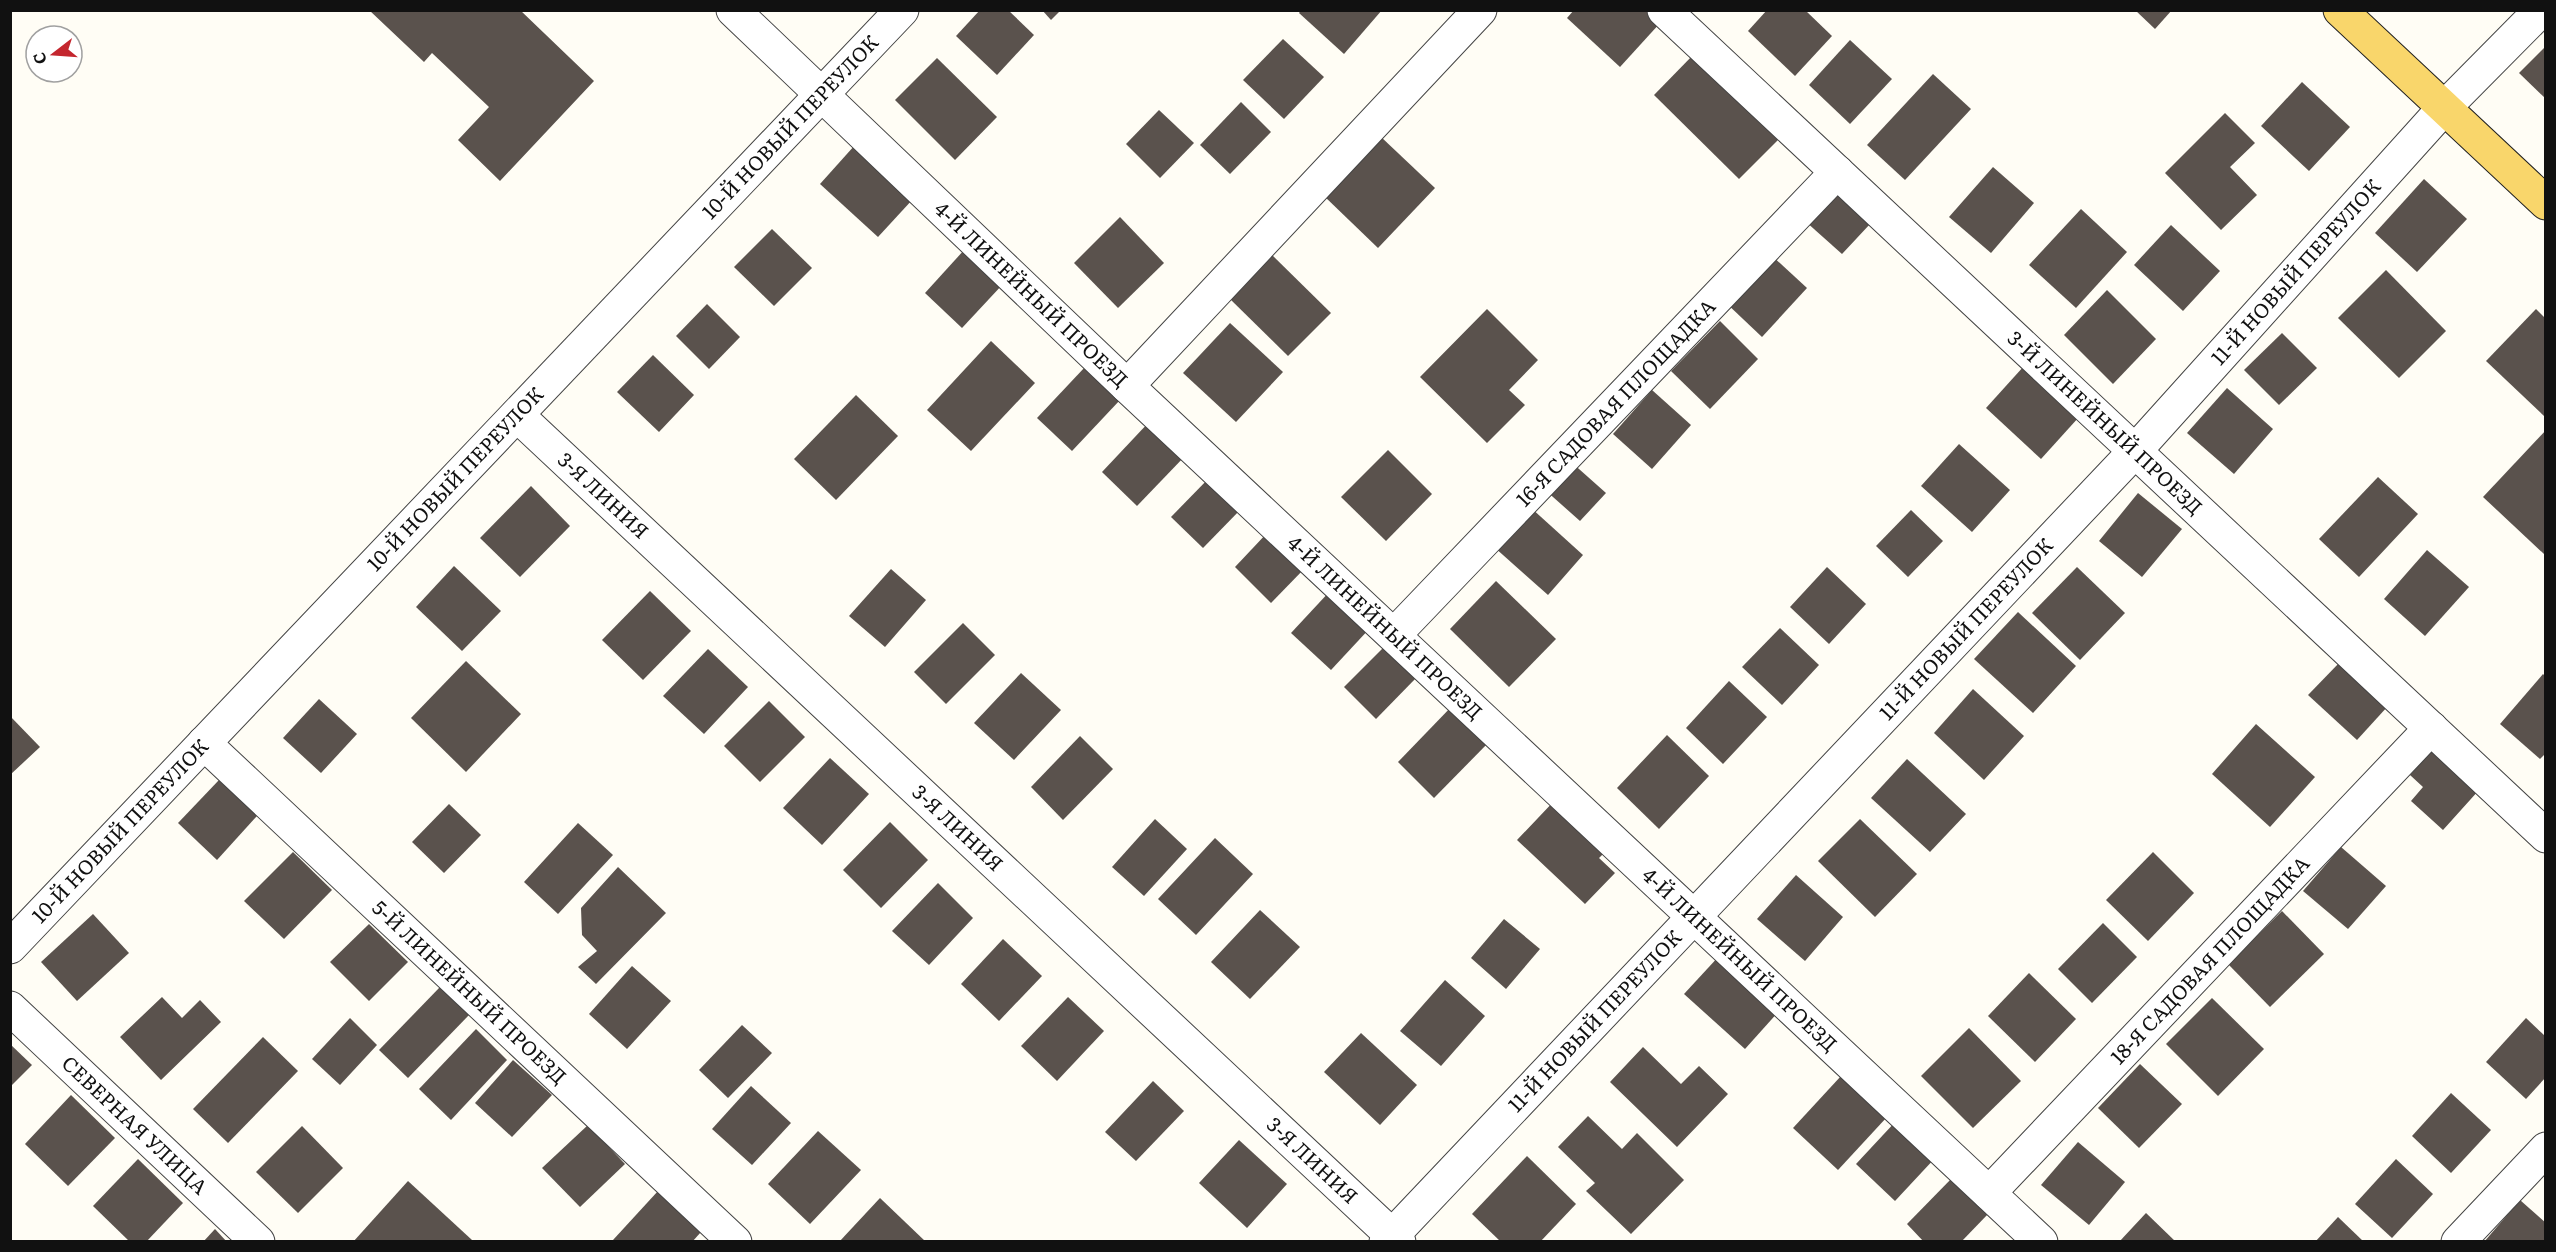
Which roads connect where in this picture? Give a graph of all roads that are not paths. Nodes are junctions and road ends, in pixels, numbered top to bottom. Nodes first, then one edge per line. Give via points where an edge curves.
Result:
1 (733, 10) edge
2 (902, 10) edge
3 (1480, 10) edge
4 (1664, 10) edge
5 (2340, 10) edge
6 (2541, 10) edge
7 (821, 95) junction
8 (2444, 108) junction
9 (1837, 172) junction
10 (2546, 203) edge
11 (1127, 386) junction
12 (517, 415) junction
13 (2135, 451) junction
14 (1394, 635) junction
15 (2431, 728) junction
16 (204, 743) junction
17 (2546, 836) edge
18 (1694, 916) junction
19 (10, 947) edge
20 (10, 1008) edge
21 (2546, 1149) edge
22 (1989, 1193) junction
23 (1392, 1239) edge
24 (258, 1242) edge
25 (735, 1242) edge
26 (2041, 1242) edge
27 (2458, 1242) edge

1 - 7 street, 4-Й ЛИНЕЙНЫЙ ПРОЕЗД
2 - 7 street, 10-Й НОВЫЙ ПЕРЕУЛОК
3 - 11 street
4 - 9 street, 3-Й ЛИНЕЙНЫЙ ПРОЕЗД
5 - 8 main road
6 - 8 street, 11-Й НОВЫЙ ПЕРЕУЛОК
7 - 11 street, 4-Й ЛИНЕЙНЫЙ ПРОЕЗД
7 - 12 street, 10-Й НОВЫЙ ПЕРЕУЛОК
8 - 10 main road
8 - 13 street, 11-Й НОВЫЙ ПЕРЕУЛОК
9 - 13 street, 3-Й ЛИНЕЙНЫЙ ПРОЕЗД
9 - 14 street, 16-Я САДОВАЯ ПЛОЩАДКА
11 - 14 street, 4-Й ЛИНЕЙНЫЙ ПРОЕЗД
12 - 16 street, 10-Й НОВЫЙ ПЕРЕУЛОК
12 - 23 street, 3-Я ЛИНИЯ
13 - 15 street, 3-Й ЛИНЕЙНЫЙ ПРОЕЗД
13 - 18 street, 11-Й НОВЫЙ ПЕРЕУЛОК
14 - 18 street, 4-Й ЛИНЕЙНЫЙ ПРОЕЗД
15 - 17 street, 3-Й ЛИНЕЙНЫЙ ПРОЕЗД
15 - 22 street, 18-Я САДОВАЯ ПЛОЩАДКА
16 - 19 street, 10-Й НОВЫЙ ПЕРЕУЛОК
16 - 25 street, 5-Й ЛИНЕЙНЫЙ ПРОЕЗД
18 - 22 street, 4-Й ЛИНЕЙНЫЙ ПРОЕЗД
18 - 23 street, 11-Й НОВЫЙ ПЕРЕУЛОК
20 - 24 street, СЕВЕРНАЯ УЛИЦА
21 - 27 street
22 - 26 street, 4-Й ЛИНЕЙНЫЙ ПРОЕЗД

